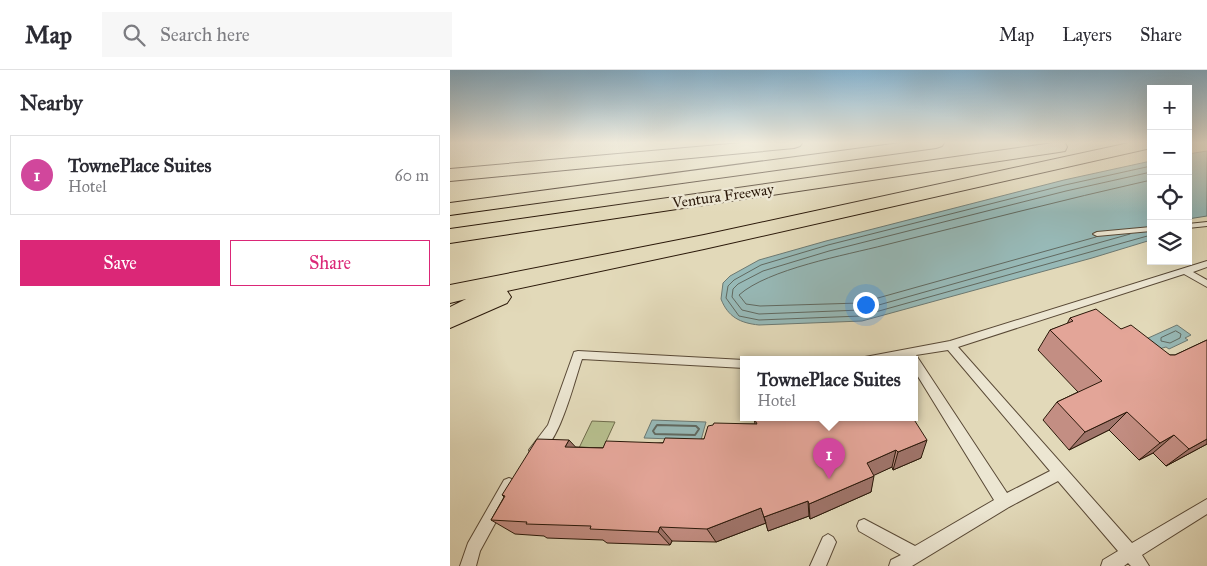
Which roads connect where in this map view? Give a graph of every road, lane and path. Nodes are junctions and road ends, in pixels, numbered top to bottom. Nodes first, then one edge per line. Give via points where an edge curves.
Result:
1 (540, 166) edge
2 (766, 166) edge
3 (927, 166) edge
4 (1046, 166) edge
5 (450, 175) edge
6 (450, 209) edge
7 (1207, 224) edge
8 (1192, 226) edge
9 (1147, 230) edge
10 (1097, 234) dead end
11 (450, 236) edge
12 (704, 242) junction
13 (1207, 264) edge
14 (1185, 271) junction
15 (1207, 284) edge
16 (450, 294) edge
17 (450, 318) edge
18 (950, 345) junction
19 (909, 353) junction
20 (892, 356) edge
21 (911, 356) edge
22 (740, 364) edge
23 (918, 367) edge
24 (526, 462) edge
25 (1060, 473) junction
26 (515, 476) edge
27 (1004, 502) junction
28 (1207, 506) edge
29 (864, 526) dead end
30 (828, 542) dead end
31 (1130, 553) junction
32 (916, 555) junction
33 (468, 566) edge
34 (818, 566) edge
35 (897, 566) edge
36 (1109, 566) edge
37 (1141, 566) edge

1 - 5 highway
2 - 6 highway, Ventura Freeway
3 - 11 highway, Ventura Freeway
4 - 12 highway
7 - 8 lane
9 - 10 lane
12 - 16 highway
12 - 17 highway via 658,258 496,298
13 - 14 lane
14 - 15 lane
14 - 18 lane
18 - 19 lane
18 - 25 lane
19 - 20 lane
19 - 21 lane
22 - 24 lane via 578,355 553,428
23 - 27 lane
25 - 27 lane
25 - 31 lane
26 - 33 lane via 473,548
27 - 32 lane
28 - 31 lane
29 - 32 lane
30 - 34 lane
31 - 36 lane
31 - 37 lane
32 - 35 lane

